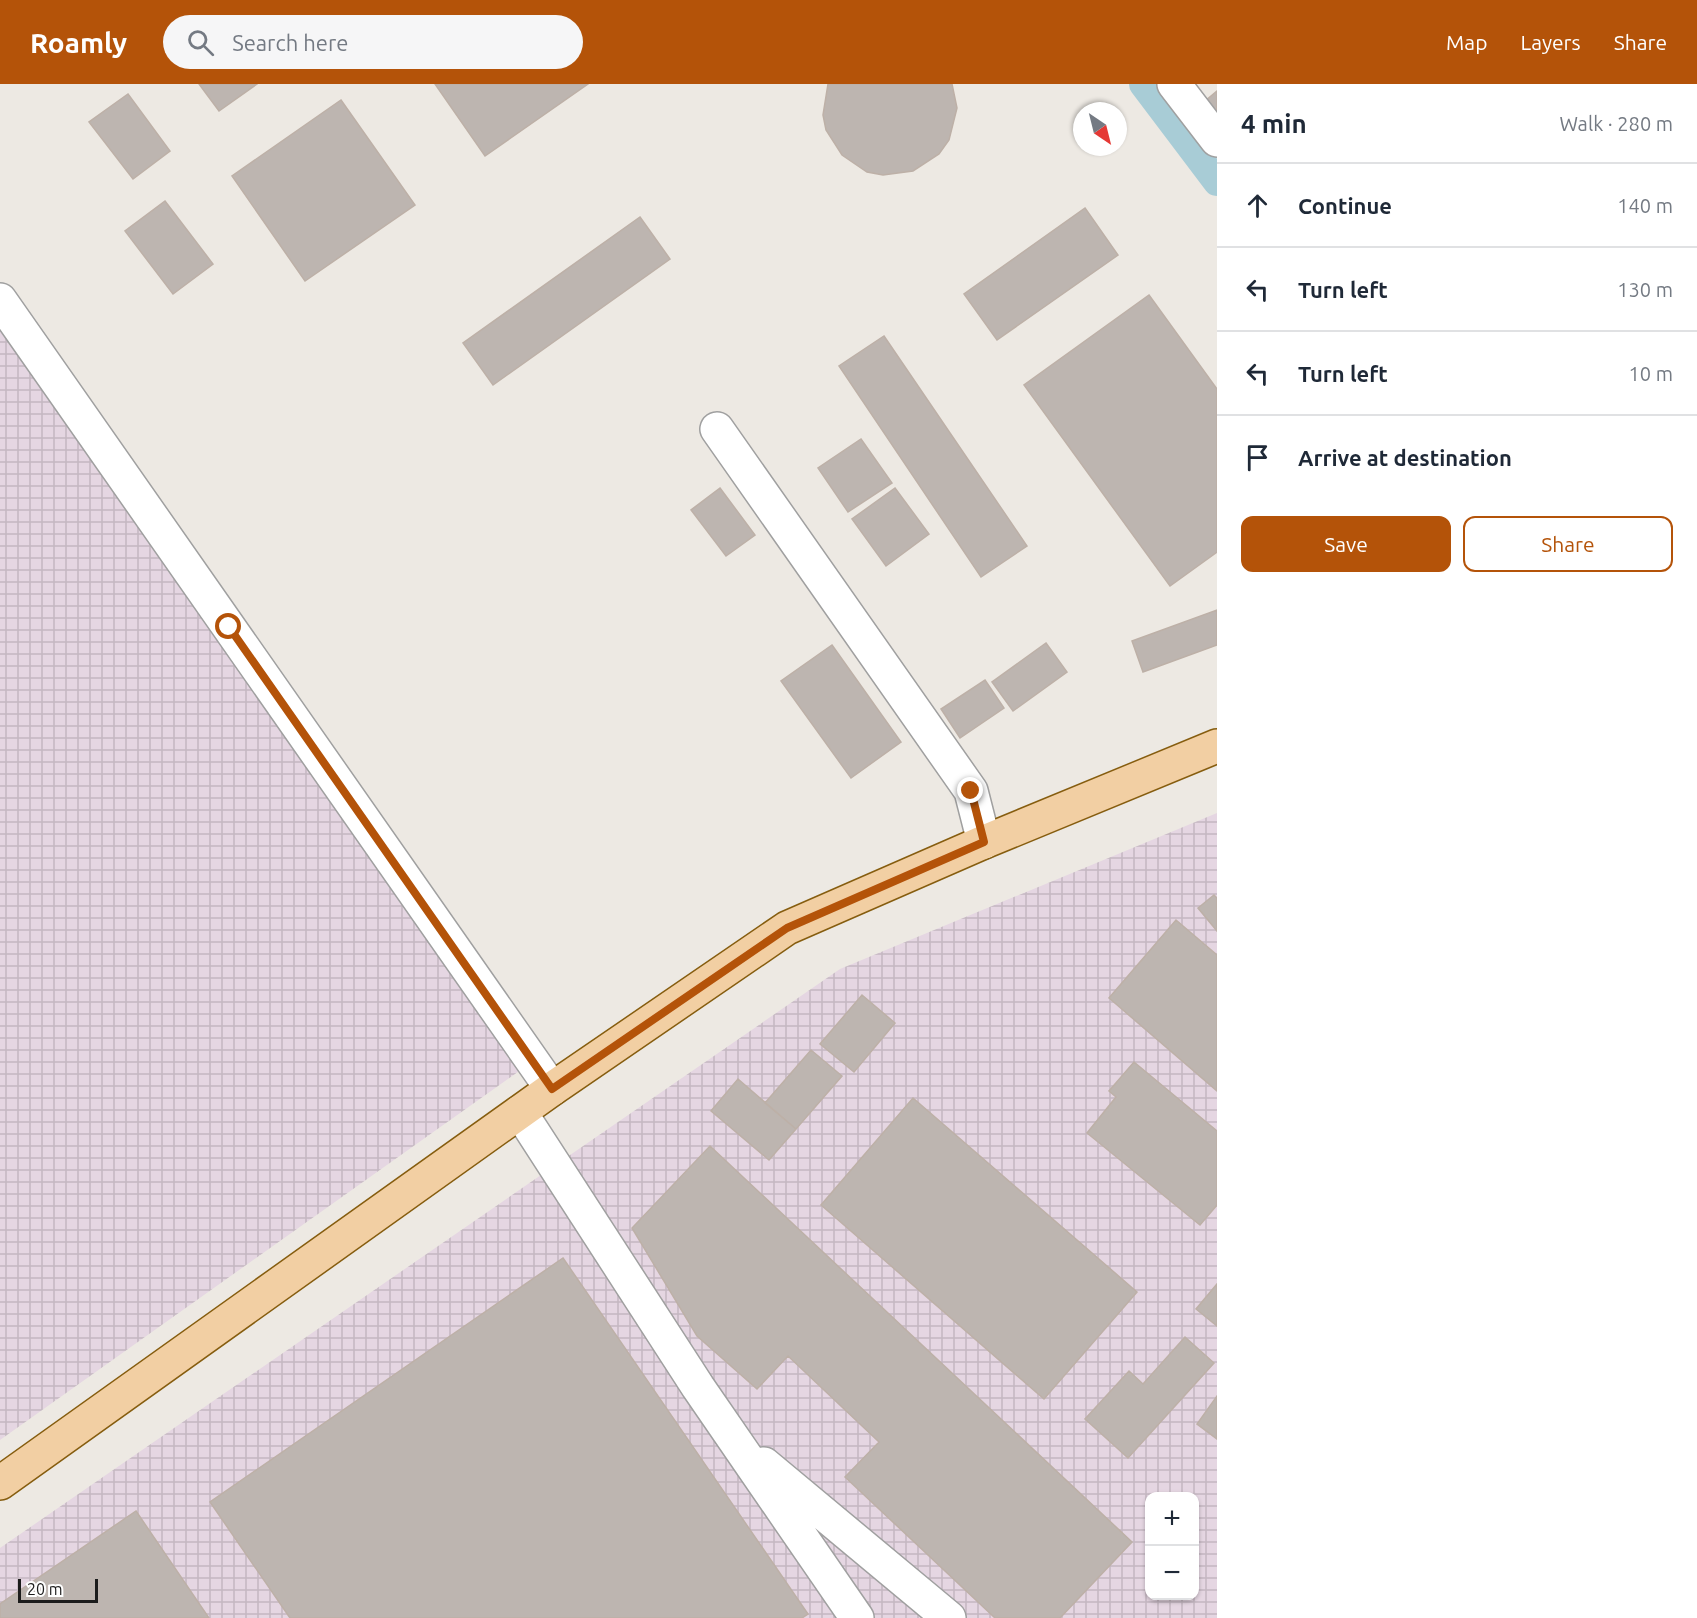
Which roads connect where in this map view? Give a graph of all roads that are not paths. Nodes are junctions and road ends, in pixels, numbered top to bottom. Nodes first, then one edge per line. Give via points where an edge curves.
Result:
1 (1174, 84) edge
2 (1217, 140) edge
3 (0, 300) edge
4 (717, 429) dead end
5 (1217, 746) edge
6 (984, 842) junction
7 (552, 1089) junction
8 (520, 1113) junction
9 (732, 1438) junction
10 (0, 1483) edge
11 (856, 1618) edge
12 (949, 1618) edge

1 - 2 street
3 - 7 street
4 - 6 street via 971,791
5 - 6 main road
6 - 7 main road via 787,928
7 - 8 main road
8 - 9 street
8 - 10 main road
9 - 11 street
9 - 12 street

